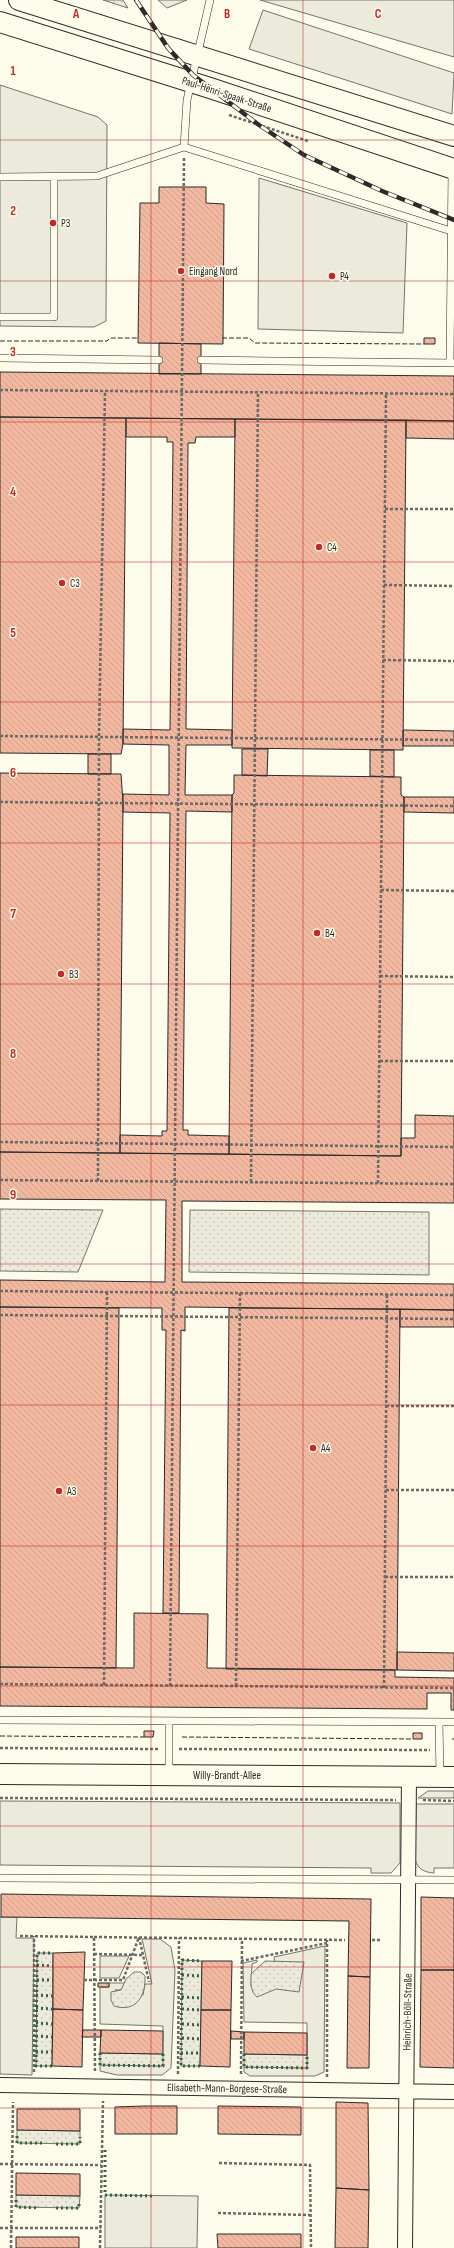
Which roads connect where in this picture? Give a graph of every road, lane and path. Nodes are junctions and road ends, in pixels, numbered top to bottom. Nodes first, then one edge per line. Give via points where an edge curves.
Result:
1 (19, 0) edge
2 (210, 0) edge
3 (47, 4) edge
4 (0, 22) edge
5 (197, 56) junction
6 (191, 82) junction
7 (223, 112) dead end
8 (454, 136) edge
9 (311, 142) dead end
10 (184, 147) junction
11 (453, 167) edge
12 (0, 177) edge
13 (54, 177) junction
14 (451, 231) junction
15 (0, 317) edge
16 (0, 358) edge
17 (159, 360) dead end
18 (201, 360) dead end
19 (452, 363) edge
20 (0, 390) edge
21 (105, 391) junction
22 (182, 392) junction
23 (258, 392) junction
24 (386, 394) junction
25 (454, 394) edge
26 (385, 509) junction
27 (454, 509) edge
28 (384, 586) junction
29 (454, 586) edge
30 (383, 660) junction
31 (454, 661) edge
32 (0, 736) edge
33 (99, 737) junction
34 (179, 737) junction
35 (255, 738) junction
36 (383, 739) junction
37 (454, 740) edge
38 (0, 802) edge
39 (98, 803) junction
40 (178, 804) junction
41 (255, 804) junction
42 (382, 806) junction
43 (454, 806) edge
44 (381, 890) junction
45 (454, 891) edge
46 (380, 976) junction
47 (454, 977) edge
48 (380, 1061) junction
49 (454, 1061) edge
50 (0, 1142) edge
51 (98, 1143) junction
52 (175, 1144) junction
53 (252, 1145) junction
54 (379, 1146) junction
55 (454, 1147) edge
56 (0, 1180) edge
57 (98, 1181) junction
58 (175, 1182) junction
59 (252, 1182) junction
60 (378, 1184) junction
61 (454, 1184) edge
62 (0, 1291) edge
63 (107, 1292) junction
64 (174, 1292) junction
65 (240, 1293) junction
66 (387, 1294) junction
67 (454, 1295) edge
68 (0, 1315) edge
69 (107, 1316) junction
70 (173, 1316) junction
71 (240, 1317) junction
72 (387, 1318) junction
73 (454, 1319) edge
74 (386, 1406) junction
75 (454, 1406) edge
76 (386, 1490) junction
77 (454, 1490) edge
78 (385, 1577) junction
79 (454, 1577) edge
80 (0, 1684) edge
81 (104, 1685) junction
82 (170, 1686) junction
83 (236, 1686) junction
84 (384, 1688) junction
85 (454, 1688) edge
86 (0, 1720) edge
87 (169, 1721) junction
88 (439, 1722) junction
89 (454, 1722) edge
90 (0, 1748) edge
91 (169, 1749) junction
92 (440, 1750) junction
93 (0, 1774) edge
94 (169, 1775) junction
95 (408, 1776) junction
96 (447, 1777) edge
97 (0, 1798) edge
98 (408, 1800) junction
99 (454, 1800) edge
100 (0, 1878) edge
101 (408, 1880) junction
102 (454, 1880) edge
103 (20, 1936) dead end
104 (34, 1936) junction
105 (94, 1937) junction
106 (139, 1937) junction
107 (179, 1938) junction
108 (242, 1939) junction
109 (345, 1940) dead end
110 (372, 1940) dead end
111 (381, 1940) dead end
112 (327, 1941) junction
113 (94, 1954) junction
114 (133, 1954) junction
115 (143, 1955) junction
116 (241, 1961) junction
117 (84, 1980) dead end
118 (95, 1980) junction
119 (149, 1982) dead end
120 (34, 2078) dead end
121 (95, 2078) dead end
122 (178, 2079) dead end
123 (241, 2079) dead end
124 (327, 2080) dead end
125 (0, 2085) edge
126 (406, 2092) junction
127 (454, 2092) edge
128 (103, 2101) dead end
129 (13, 2102) dead end
130 (219, 2163) dead end
131 (0, 2164) edge
132 (12, 2164) junction
133 (101, 2165) junction
134 (218, 2213) dead end
135 (310, 2215) junction
136 (0, 2228) edge
137 (11, 2228) junction
138 (101, 2228) junction
139 (11, 2248) edge
140 (100, 2248) edge
141 (311, 2248) edge
142 (405, 2248) edge

1 - 3 main road
2 - 5 lane
3 - 5 main road
4 - 6 main road, Paul-Henri-Spaak-Straße
5 - 6 lane
5 - 8 main road
6 - 10 lane via 187,100
6 - 11 main road, Paul-Henri-Spaak-Straße
7 - 9 path
10 - 13 lane via 97,176
10 - 14 lane
10 - 22 path
11 - 14 lane
12 - 13 lane
13 - 15 lane via 54,317
14 - 19 lane
16 - 17 lane
18 - 19 lane
20 - 21 path
21 - 22 path
21 - 33 path
22 - 23 path
22 - 34 path
23 - 24 path
23 - 35 path
24 - 25 path
24 - 26 path
26 - 27 path
26 - 28 path
28 - 29 path
28 - 30 path
30 - 31 path
30 - 36 path
32 - 33 path
33 - 34 path
33 - 39 path
34 - 35 path
34 - 40 path
35 - 36 path
35 - 41 path
36 - 37 path
36 - 42 path
38 - 39 path
39 - 40 path
39 - 51 path
40 - 41 path
40 - 52 path
41 - 42 path
41 - 53 path
42 - 43 path
42 - 44 path
44 - 45 path
44 - 46 path
46 - 47 path
46 - 48 path
48 - 49 path
48 - 54 path
50 - 51 path
51 - 52 path
51 - 57 path
52 - 53 path
52 - 58 path
53 - 54 path
53 - 59 path
54 - 55 path
54 - 60 path
56 - 57 path
57 - 58 path
58 - 59 path
58 - 64 path
59 - 60 path
60 - 61 path
62 - 63 path
63 - 64 path
63 - 69 path
64 - 65 path
64 - 70 path
65 - 66 path
65 - 71 path
66 - 67 path
66 - 72 path
68 - 69 path
69 - 70 path
69 - 81 path
70 - 71 path
70 - 82 path
71 - 72 path
71 - 83 path
72 - 73 path
72 - 74 path
74 - 75 path
74 - 76 path
76 - 77 path
76 - 78 path
78 - 79 path
78 - 84 path
80 - 81 path
81 - 82 path
82 - 83 path
83 - 84 path
84 - 85 path
86 - 87 lane
87 - 88 lane
87 - 91 lane
88 - 89 lane
88 - 92 lane
90 - 91 path
91 - 92 path
91 - 94 lane
92 - 96 lane
93 - 94 main road, Willy-Brandt-Allee
94 - 95 main road, Willy-Brandt-Allee
95 - 96 main road, Willy-Brandt-Allee
95 - 98 street, Heinrich-Böll-Straße
97 - 98 path
98 - 99 path
98 - 101 street, Heinrich-Böll-Straße
100 - 101 lane
101 - 102 lane
101 - 126 street, Heinrich-Böll-Straße
103 - 104 path
104 - 105 path
104 - 120 path
105 - 106 path
105 - 113 path
106 - 107 path
106 - 114 path
106 - 115 path
107 - 108 path
107 - 122 path
108 - 112 path
108 - 116 path
109 - 112 path
110 - 111 path
112 - 116 path
112 - 124 path
113 - 114 path
113 - 118 path
114 - 115 path
114 - 118 path via 123,1980
115 - 119 path
116 - 123 path
117 - 118 path
118 - 121 path
125 - 126 street, Elisabeth-Mann-Borgese-Straße
126 - 127 street, Elisabeth-Mann-Borgese-Straße
126 - 142 street, Heinrich-Böll-Straße
128 - 133 path
129 - 132 path
130 - 135 path via 310,2165
131 - 132 path
132 - 133 path
132 - 137 path
133 - 138 path
134 - 135 path
135 - 141 path
136 - 137 path
137 - 138 path
137 - 139 path
138 - 140 path

